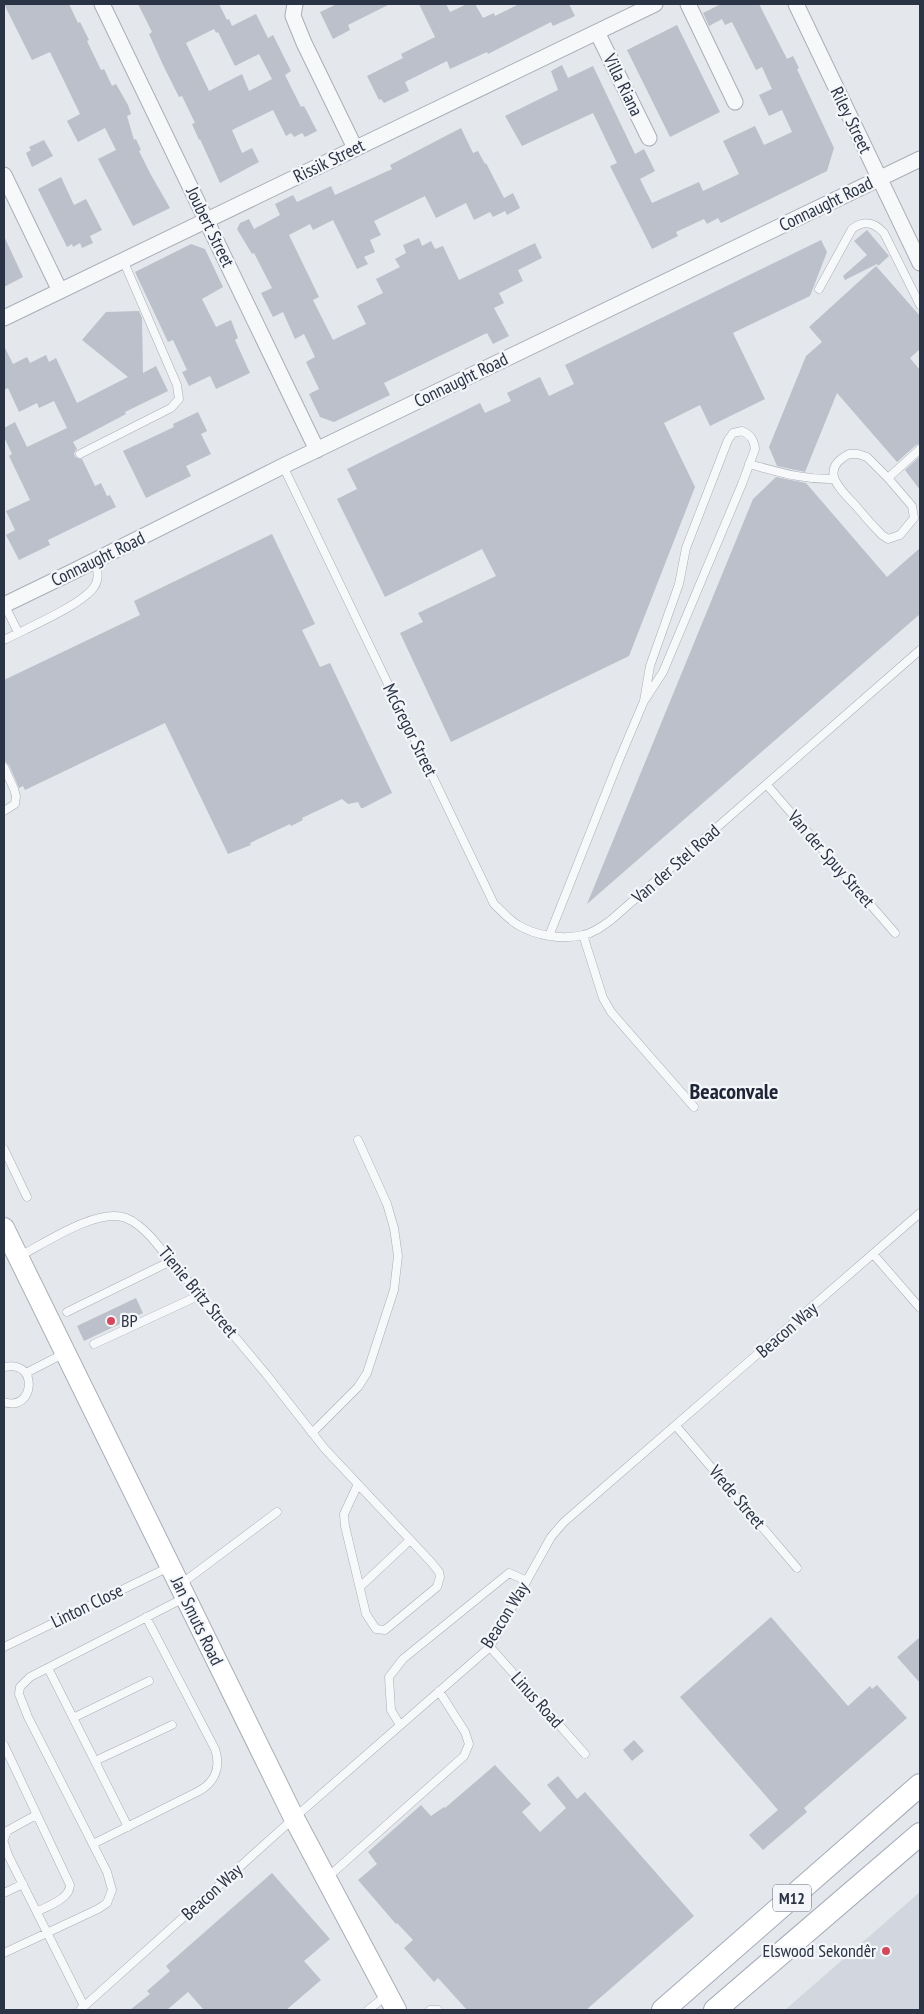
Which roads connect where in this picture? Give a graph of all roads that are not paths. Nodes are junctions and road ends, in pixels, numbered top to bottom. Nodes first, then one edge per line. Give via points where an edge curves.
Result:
1 (102, 4) edge
2 (295, 4) edge
3 (655, 4) edge
4 (688, 4) edge
5 (796, 4) edge
6 (597, 32) junction
7 (735, 102) dead end
8 (649, 138) dead end
9 (355, 148) junction
10 (920, 159) edge
11 (4, 176) edge
12 (879, 178) junction
13 (206, 220) junction
14 (123, 260) junction
15 (920, 264) edge
16 (920, 282) edge
17 (911, 286) junction
18 (819, 289) dead end
19 (60, 291) junction
20 (920, 305) edge
21 (4, 318) edge
22 (920, 449) edge
23 (317, 450) junction
24 (80, 454) dead end
25 (749, 464) junction
26 (283, 466) junction
27 (834, 478) junction
28 (888, 478) junction
29 (96, 561) junction
30 (4, 604) edge
31 (18, 632) junction
32 (4, 640) edge
33 (920, 650) edge
34 (644, 700) junction
35 (4, 768) edge
36 (767, 786) junction
37 (4, 811) edge
38 (895, 933) dead end
39 (583, 935) junction
40 (549, 936) junction
41 (694, 1107) dead end
42 (358, 1140) dead end
43 (4, 1149) edge
44 (27, 1197) dead end
45 (920, 1213) edge
46 (4, 1228) edge
47 (874, 1255) junction
48 (18, 1257) junction
49 (171, 1261) junction
50 (200, 1295) junction
51 (920, 1308) edge
52 (67, 1312) dead end
53 (94, 1344) dead end
54 (65, 1353) junction
55 (4, 1367) edge
56 (26, 1374) junction
57 (4, 1402) edge
58 (676, 1426) junction
59 (312, 1433) junction
60 (358, 1484) junction
61 (277, 1512) dead end
62 (410, 1541) junction
63 (170, 1566) junction
64 (797, 1568) dead end
65 (527, 1580) junction
66 (361, 1586) junction
67 (182, 1591) junction
68 (146, 1617) junction
69 (4, 1647) edge
70 (490, 1647) junction
71 (48, 1668) junction
72 (150, 1681) dead end
73 (439, 1691) junction
74 (73, 1718) junction
75 (172, 1725) dead end
76 (400, 1725) junction
77 (4, 1745) edge
78 (585, 1754) dead end
79 (95, 1761) junction
80 (920, 1785) edge
81 (36, 1815) junction
82 (294, 1818) junction
83 (128, 1827) junction
84 (920, 1834) edge
85 (4, 1839) edge
86 (93, 1844) junction
87 (4, 1849) edge
88 (326, 1878) junction
89 (23, 1884) junction
90 (4, 1893) edge
91 (37, 1912) junction
92 (47, 1933) junction
93 (4, 1953) edge
94 (392, 2002) edge
95 (82, 2008) edge
96 (368, 2010) edge
97 (430, 2010) edge
98 (438, 2010) edge
99 (663, 2010) edge
100 (715, 2010) edge

1 - 13 street, Joubert Street
2 - 9 street via 293,16 304,43
3 - 6 street, Rissik Street
4 - 7 street
5 - 12 street, Riley Street
6 - 8 street, Villa Riana
6 - 9 street, Rissik Street
9 - 13 street, Rissik Street
10 - 12 street, Connaught Road
11 - 19 street
12 - 15 street, Riley Street
12 - 23 street, Connaught Road
13 - 14 street, Rissik Street
13 - 23 street, Joubert Street
14 - 19 street, Rissik Street
14 - 24 lane via 177,385 179,400 171,408
16 - 17 lane
17 - 18 lane via 884,233 878,226 862,223 852,229
17 - 20 lane
19 - 21 street, Rissik Street
22 - 28 lane
23 - 26 street, Connaught Road
25 - 27 lane via 795,477
25 - 34 lane via 663,672
25 - 34 lane via 754,443 746,432 737,431 728,440 686,548 679,584 650,666
26 - 29 street, Connaught Road
26 - 40 lane, McGregor Street via 494,904 518,925
27 - 28 lane via 835,463 849,454 867,457
27 - 28 lane via 882,536 888,538 900,535 911,524 914,512
29 - 30 street, Connaught Road
29 - 31 lane via 98,577 90,593
30 - 31 lane
31 - 32 lane
33 - 36 lane, Van der Stel Road
34 - 40 lane
35 - 37 lane via 16,796 15,804
36 - 38 lane, Van der Spuy Street
36 - 39 lane, Van der Stel Road via 611,920
39 - 40 lane, McGregor Street
39 - 41 lane via 602,998 611,1012
42 - 59 lane via 387,1204 394,1228 398,1256 394,1290 367,1373 352,1394
43 - 44 lane
45 - 47 lane, Beacon Way
46 - 48 street, Jan Smuts Road
47 - 51 lane
47 - 58 lane, Beacon Way
48 - 49 lane, Tienie Britz Street via 94,1218 110,1216 125,1218 139,1225
48 - 54 street, Jan Smuts Road
49 - 50 lane, Tienie Britz Street
49 - 52 lane
50 - 53 lane
50 - 59 lane, Tienie Britz Street
54 - 56 lane
54 - 63 street, Jan Smuts Road
55 - 56 lane via 13,1365
56 - 57 lane via 30,1382 29,1391 23,1399 16,1403
58 - 64 lane, Vrede Street
58 - 65 lane, Beacon Way via 559,1527
59 - 60 lane, Tienie Britz Street
60 - 62 lane, Tienie Britz Street
60 - 66 lane via 347,1505 344,1520
61 - 67 lane
62 - 66 lane
62 - 66 lane, Tienie Britz Street via 438,1572 440,1577 436,1587 390,1628 380,1630 366,1614
63 - 67 street, Jan Smuts Road
63 - 69 lane, Linton Close
65 - 70 lane, Beacon Way
65 - 76 lane via 509,1573 504,1576 404,1659 389,1677 391,1710
67 - 68 lane
67 - 82 street, Jan Smuts Road
68 - 71 lane
68 - 83 lane via 215,1749 218,1765 207,1787
70 - 73 lane, Beacon Way
70 - 78 lane, Linus Road
71 - 74 lane
71 - 86 lane via 25,1681 19,1694
72 - 74 lane
73 - 76 lane, Beacon Way
73 - 88 lane via 465,1732 469,1744 464,1756
74 - 79 lane
75 - 79 lane
76 - 82 lane, Beacon Way
77 - 81 lane
79 - 83 lane
80 - 99 main road, M12
81 - 85 lane via 7,1831
81 - 91 lane via 70,1888 66,1895
82 - 88 street, Jan Smuts Road
82 - 95 lane, Beacon Way
83 - 86 lane
84 - 100 main road, M12
86 - 92 lane via 112,1885 109,1899 98,1909
87 - 89 lane
88 - 94 street, Jan Smuts Road
89 - 90 lane
89 - 91 lane
91 - 92 lane
92 - 93 lane
92 - 95 lane
94 - 96 lane
97 - 98 lane

